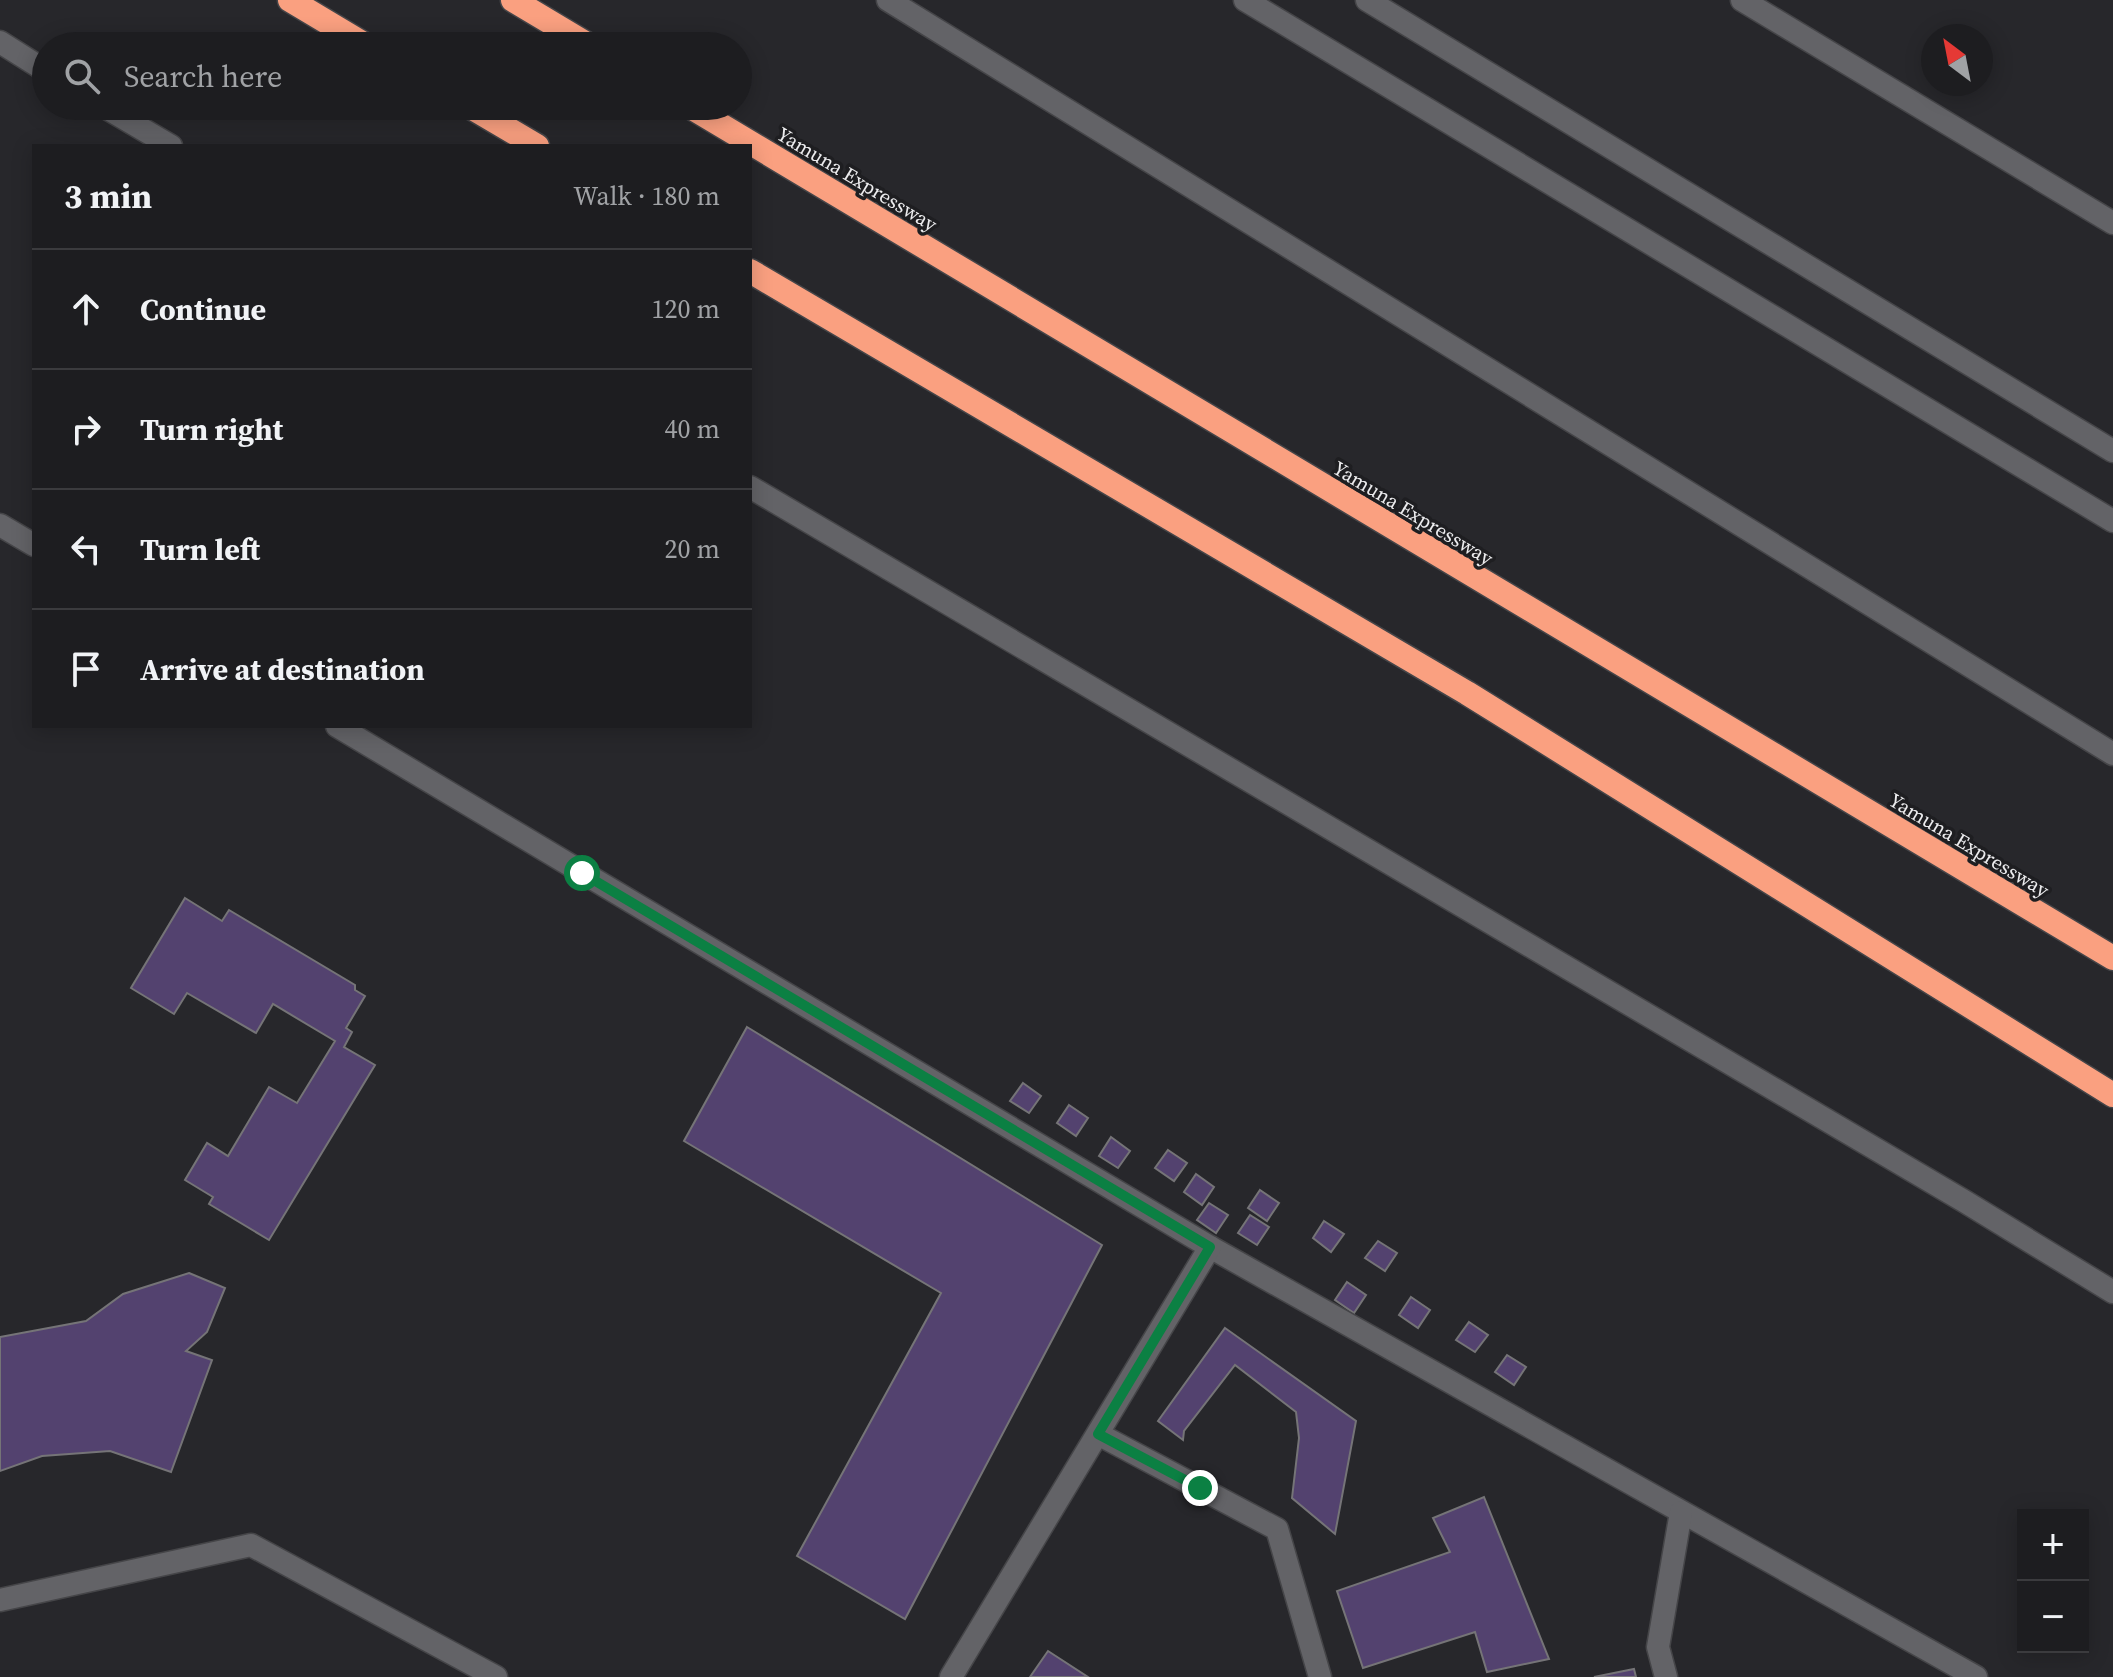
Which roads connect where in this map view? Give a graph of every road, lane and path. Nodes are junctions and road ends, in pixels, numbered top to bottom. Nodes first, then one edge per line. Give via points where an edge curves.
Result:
1 (290, 0) edge
2 (513, 0) edge
3 (888, 0) edge
4 (1245, 0) edge
5 (1367, 0) edge
6 (1742, 0) edge
7 (344, 32) edge
8 (567, 32) edge
9 (0, 42) edge
10 (32, 62) edge
11 (127, 120) edge
12 (493, 120) edge
13 (712, 120) edge
14 (168, 144) edge
15 (534, 144) edge
16 (2113, 223) edge
17 (752, 272) edge
18 (2113, 451) edge
19 (752, 488) edge
20 (2113, 521) edge
21 (0, 525) edge
22 (32, 544) edge
23 (340, 728) edge
24 (2113, 754) edge
25 (2113, 958) edge
26 (2113, 1095) edge
27 (1210, 1247) junction
28 (2113, 1292) edge
29 (1098, 1434) junction
30 (1681, 1512) junction
31 (0, 1600) edge
32 (496, 1677) edge
33 (951, 1677) edge
34 (1320, 1677) edge
35 (1666, 1677) edge
36 (1976, 1677) edge

1 - 7 highway
2 - 8 highway
3 - 24 street
4 - 20 street
5 - 18 street
6 - 16 street
9 - 10 street
11 - 14 street
12 - 15 highway
13 - 25 highway, Yamuna Expressway
17 - 26 highway via 1467,693
19 - 28 street
21 - 22 street
23 - 27 street
27 - 29 street
27 - 30 street
29 - 33 street
29 - 34 street via 1277,1529
30 - 35 street via 1658,1647
30 - 36 street
31 - 32 street via 251,1545

